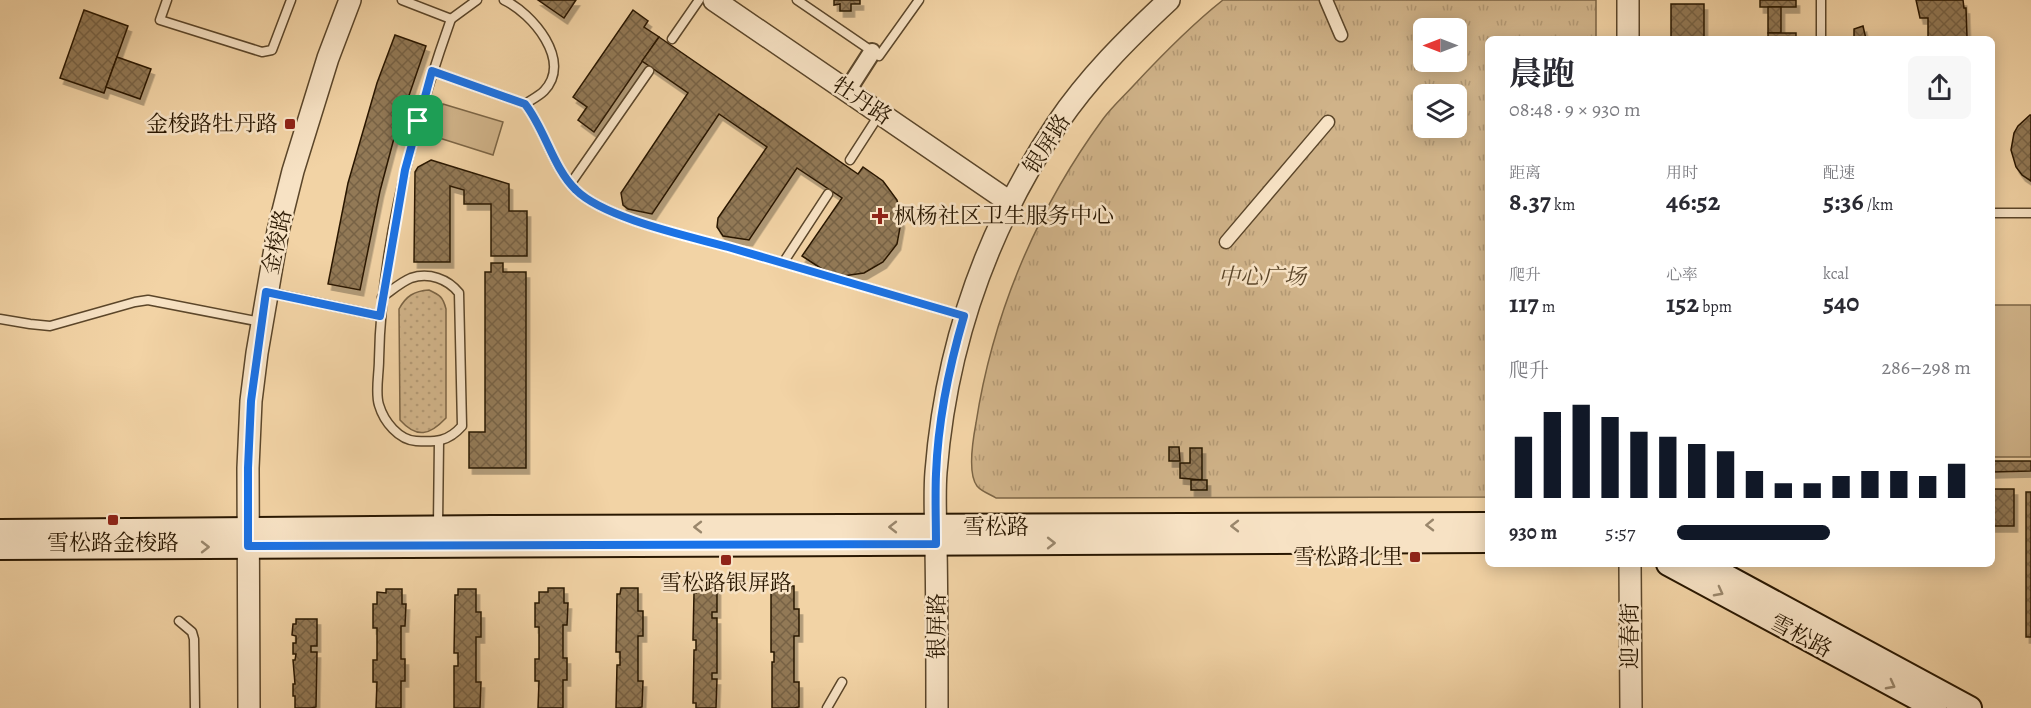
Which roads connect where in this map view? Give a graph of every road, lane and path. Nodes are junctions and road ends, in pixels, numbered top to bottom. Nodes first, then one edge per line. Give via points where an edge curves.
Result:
1 (167, 0) edge
2 (291, 0) edge
3 (402, 0) edge
4 (477, 0) edge
5 (504, 0) edge
6 (699, 0) edge
7 (714, 0) edge
8 (797, 0) edge
9 (919, 0) edge
10 (1169, 0) edge
11 (1326, 0) edge
12 (1628, 0) edge
13 (1821, 0) edge
14 (346, 2) edge
15 (451, 19) junction
16 (1341, 35) dead end
17 (1628, 36) edge
18 (1821, 36) edge
19 (672, 39) dead end
20 (872, 52) junction
21 (432, 71) junction
22 (649, 71) dead end
23 (847, 91) junction
24 (525, 104) junction
25 (880, 114) junction
26 (1328, 122) dead end
27 (850, 160) dead end
28 (571, 183) junction
29 (828, 194) dead end
30 (1011, 203) junction
31 (1995, 213) edge
32 (2031, 213) edge
33 (1226, 242) dead end
34 (783, 263) junction
35 (266, 292) junction
36 (382, 297) junction
37 (380, 316) junction
38 (964, 316) junction
39 (0, 319) edge
40 (262, 322) junction
41 (439, 441) junction
42 (1485, 524) edge
43 (438, 528) junction
44 (0, 531) edge
45 (936, 535) junction
46 (248, 538) junction
47 (1485, 541) edge
48 (0, 548) edge
49 (1630, 567) edge
50 (1674, 567) edge
51 (1710, 567) edge
52 (178, 621) dead end
53 (842, 682) dead end
54 (195, 708) edge
55 (249, 708) edge
56 (827, 708) edge
57 (937, 708) edge
58 (1631, 708) edge
59 (1935, 708) edge
60 (1970, 708) edge

1 - 2 lane via 160,20 262,52 272,50
3 - 15 lane
4 - 15 lane
5 - 24 lane via 531,20 552,51 549,84
6 - 19 lane
7 - 23 street, 牡丹路
8 - 20 lane
9 - 20 lane via 879,56
10 - 30 street, 银屏路 via 1113,55 1058,123
11 - 16 street
12 - 17 street
13 - 18 lane
14 - 35 street, 金梭路 via 293,171
15 - 21 lane
20 - 23 street
21 - 24 lane
21 - 36 lane via 405,170
22 - 28 lane
23 - 25 street, 牡丹路
24 - 28 lane
25 - 27 lane
25 - 30 street, 牡丹路
26 - 33 street
28 - 34 lane via 593,203 648,224
29 - 34 lane
30 - 38 street, 银屏路
31 - 32 lane
34 - 38 lane
35 - 37 lane
35 - 40 street, 金梭路
36 - 37 lane
36 - 41 lane via 410,279 424,276 452,284 459,293 462,426
37 - 41 lane via 378,404 386,420 403,438
38 - 45 street, 银屏路 via 942,418 936,474
39 - 40 lane via 50,326 148,300
40 - 46 street, 金梭路 via 251,401
41 - 43 lane
42 -> 45 main road, 雪松路
45 -> 43 main road, 雪松路
43 - 46 main road, 雪松路
44 - 46 main road, 雪松路
45 - 46 main road, 雪松路
45 -> 47 main road, 雪松路
45 - 57 street, 银屏路
48 -> 46 main road, 雪松路
46 - 55 street, 金梭路
49 - 58 street, 迎春街
50 -> 59 main road, 雪松路
51 - 60 main road, 雪松路
52 - 54 lane via 192,632 194,639
53 - 56 lane

